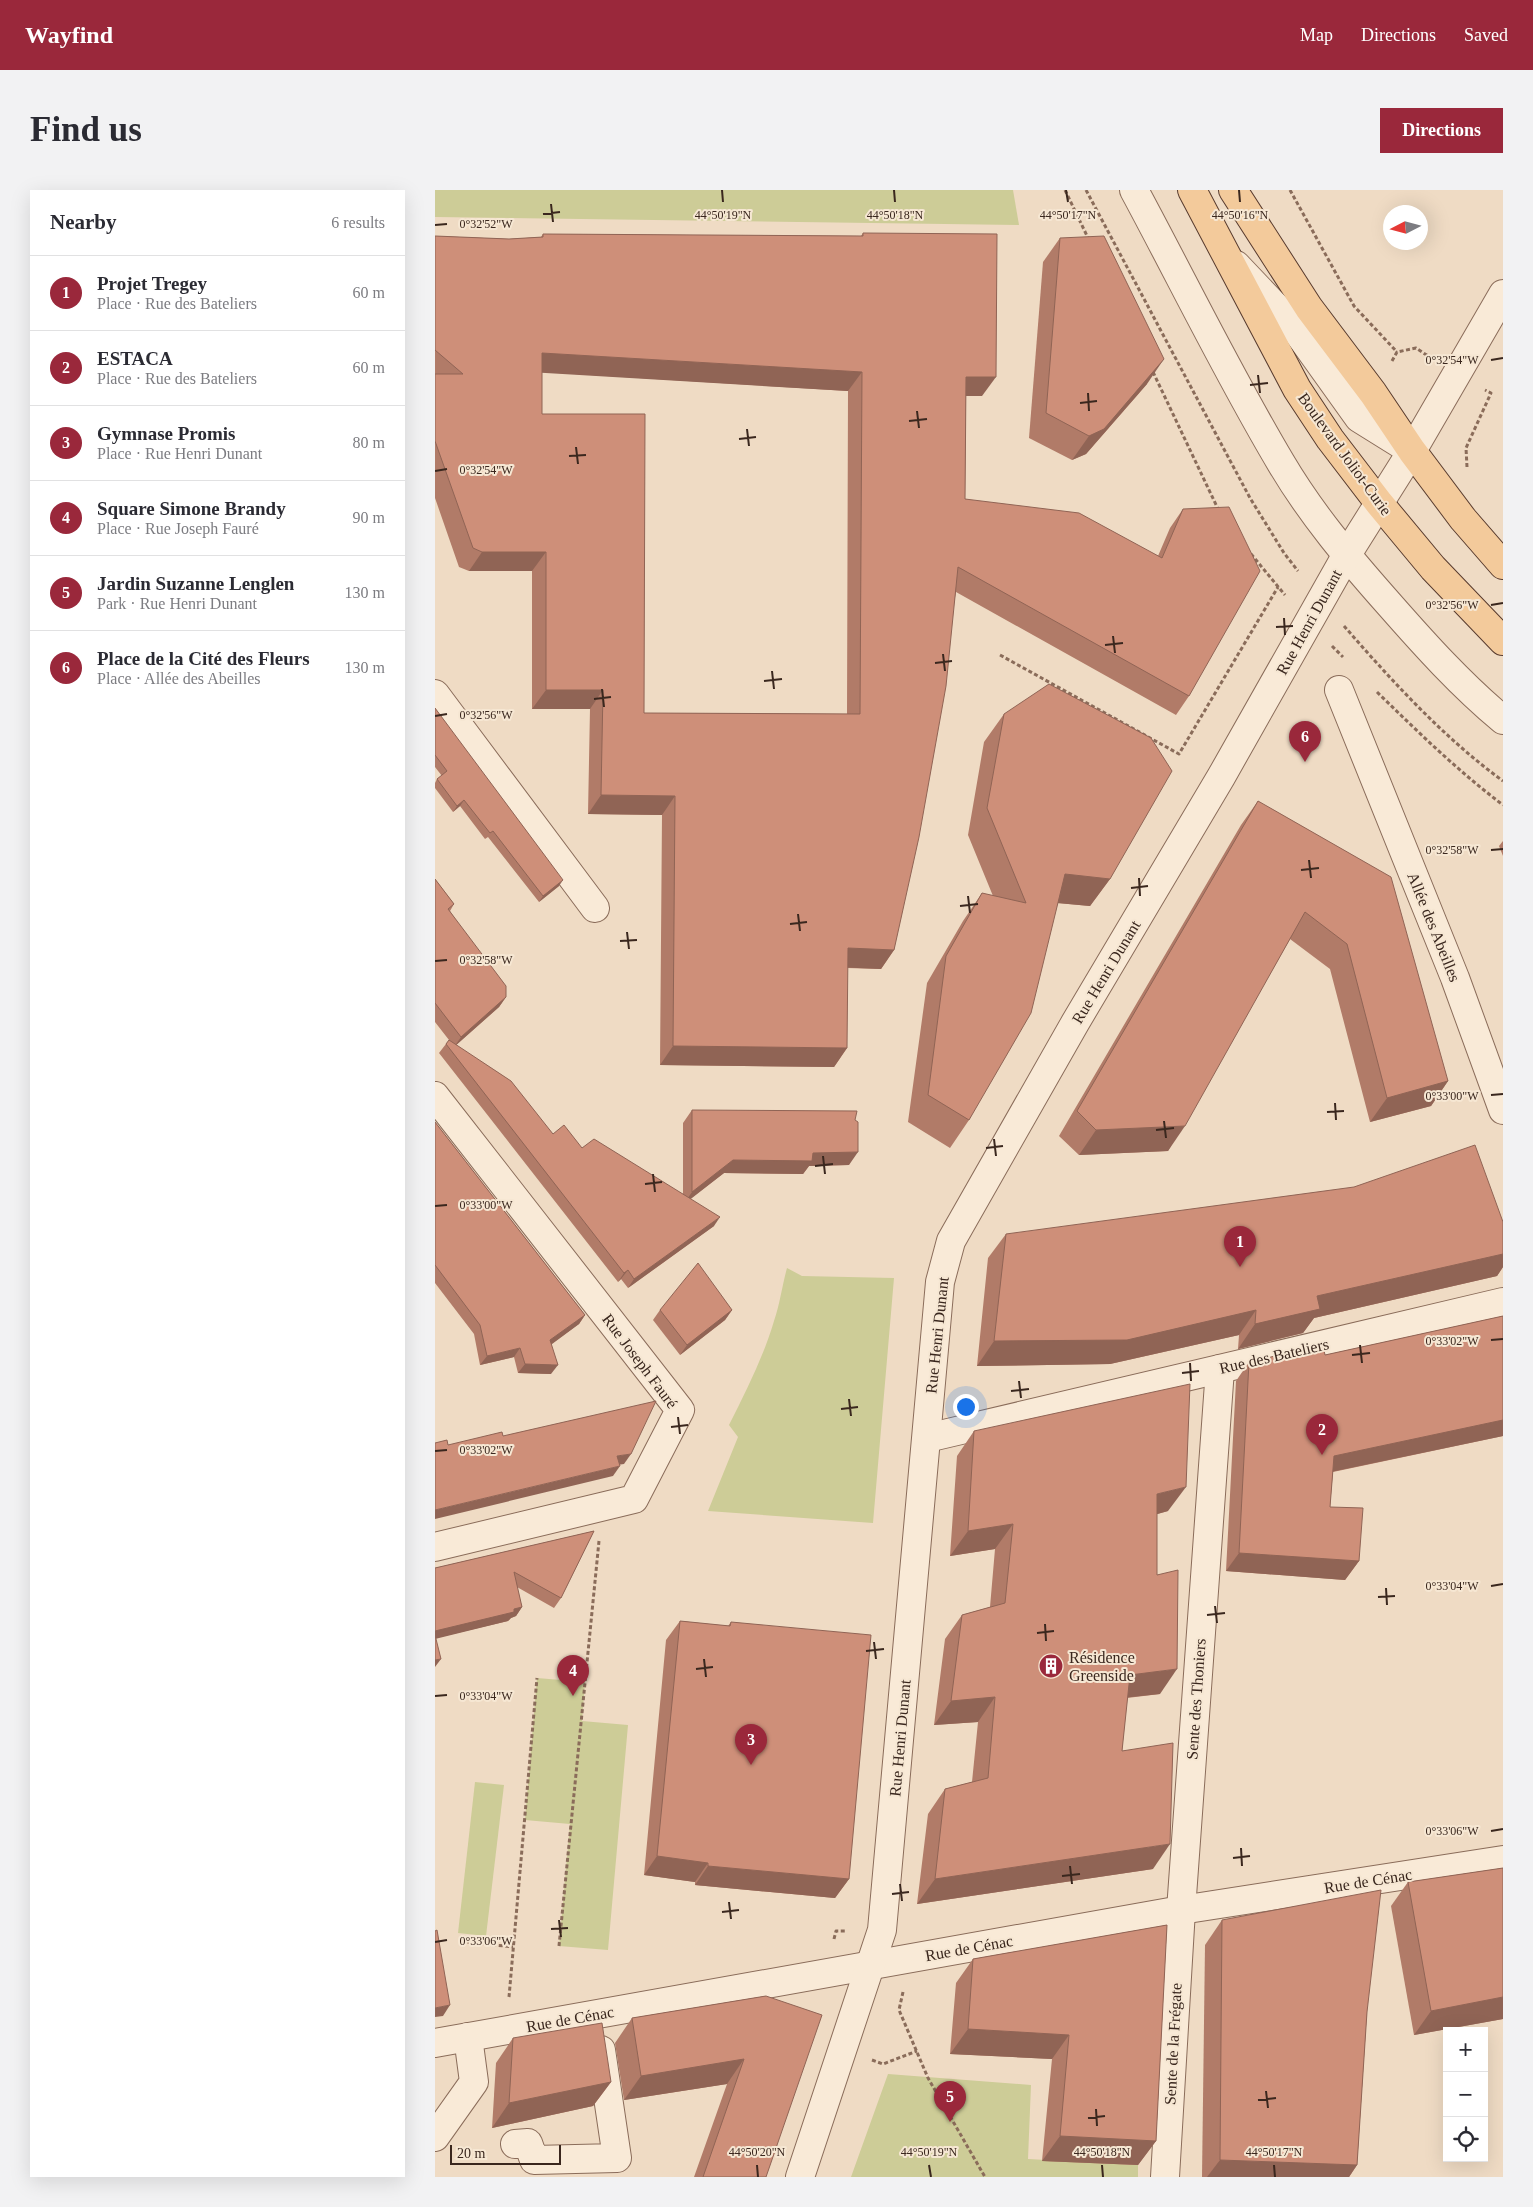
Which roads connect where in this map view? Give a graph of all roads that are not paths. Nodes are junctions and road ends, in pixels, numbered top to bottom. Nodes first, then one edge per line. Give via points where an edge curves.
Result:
1 (1134, 190) edge
2 (1191, 190) edge
3 (1233, 190) edge
4 (1224, 254) junction
5 (1503, 294) edge
6 (1491, 330) edge
7 (1412, 451) junction
8 (1379, 503) junction
9 (1346, 556) junction
10 (1503, 565) edge
11 (1503, 641) edge
12 (1339, 690) dead end
13 (435, 694) edge
14 (1503, 720) edge
15 (595, 908) dead end
16 (435, 1096) edge
17 (1503, 1110) edge
18 (1503, 1302) edge
19 (1220, 1368) junction
20 (927, 1438) junction
21 (435, 1547) edge
22 (1503, 1860) edge
23 (1181, 1910) junction
24 (871, 1966) junction
25 (595, 2014) junction
26 (468, 2037) junction
27 (435, 2042) edge
28 (435, 2137) edge
29 (515, 2144) edge
30 (800, 2177) edge
31 (1165, 2177) edge

1 - 9 street via 1281,464
2 - 4 main road, Boulevard Joliot-Curie
3 - 7 main road via 1309,308
4 - 7 street via 1291,322 1359,418
4 - 8 main road, Boulevard Joliot-Curie via 1297,390
5 - 6 street, Rue Henri Dunant
6 - 7 street, Rue Henri Dunant
7 - 8 street, Rue Henri Dunant
7 - 10 main road via 1463,519
8 - 9 street, Rue Henri Dunant
8 - 11 main road, Boulevard Joliot-Curie via 1433,568
9 - 14 street via 1437,657
9 - 20 street, Rue Henri Dunant via 951,1241 940,1282
12 - 17 street, Allée des Abeilles via 1455,978
13 - 15 street
16 - 21 street, Rue Joseph Fauré via 680,1410 634,1499
18 - 19 street, Rue des Bateliers
19 - 20 street, Rue des Bateliers
19 - 23 street, Sente des Thoniers
20 - 24 street, Rue Henri Dunant via 882,1930
22 - 23 street, Rue de Cénac
23 - 24 street, Rue de Cénac
23 - 31 street, Sente de la Frégate
24 - 25 street, Rue de Cénac
24 - 30 street, Rue Henri Dunant
25 - 26 street, Rue de Cénac
25 - 29 street via 617,2158 534,2160 528,2143
26 - 27 street, Rue de Cénac
26 - 28 street via 474,2082

